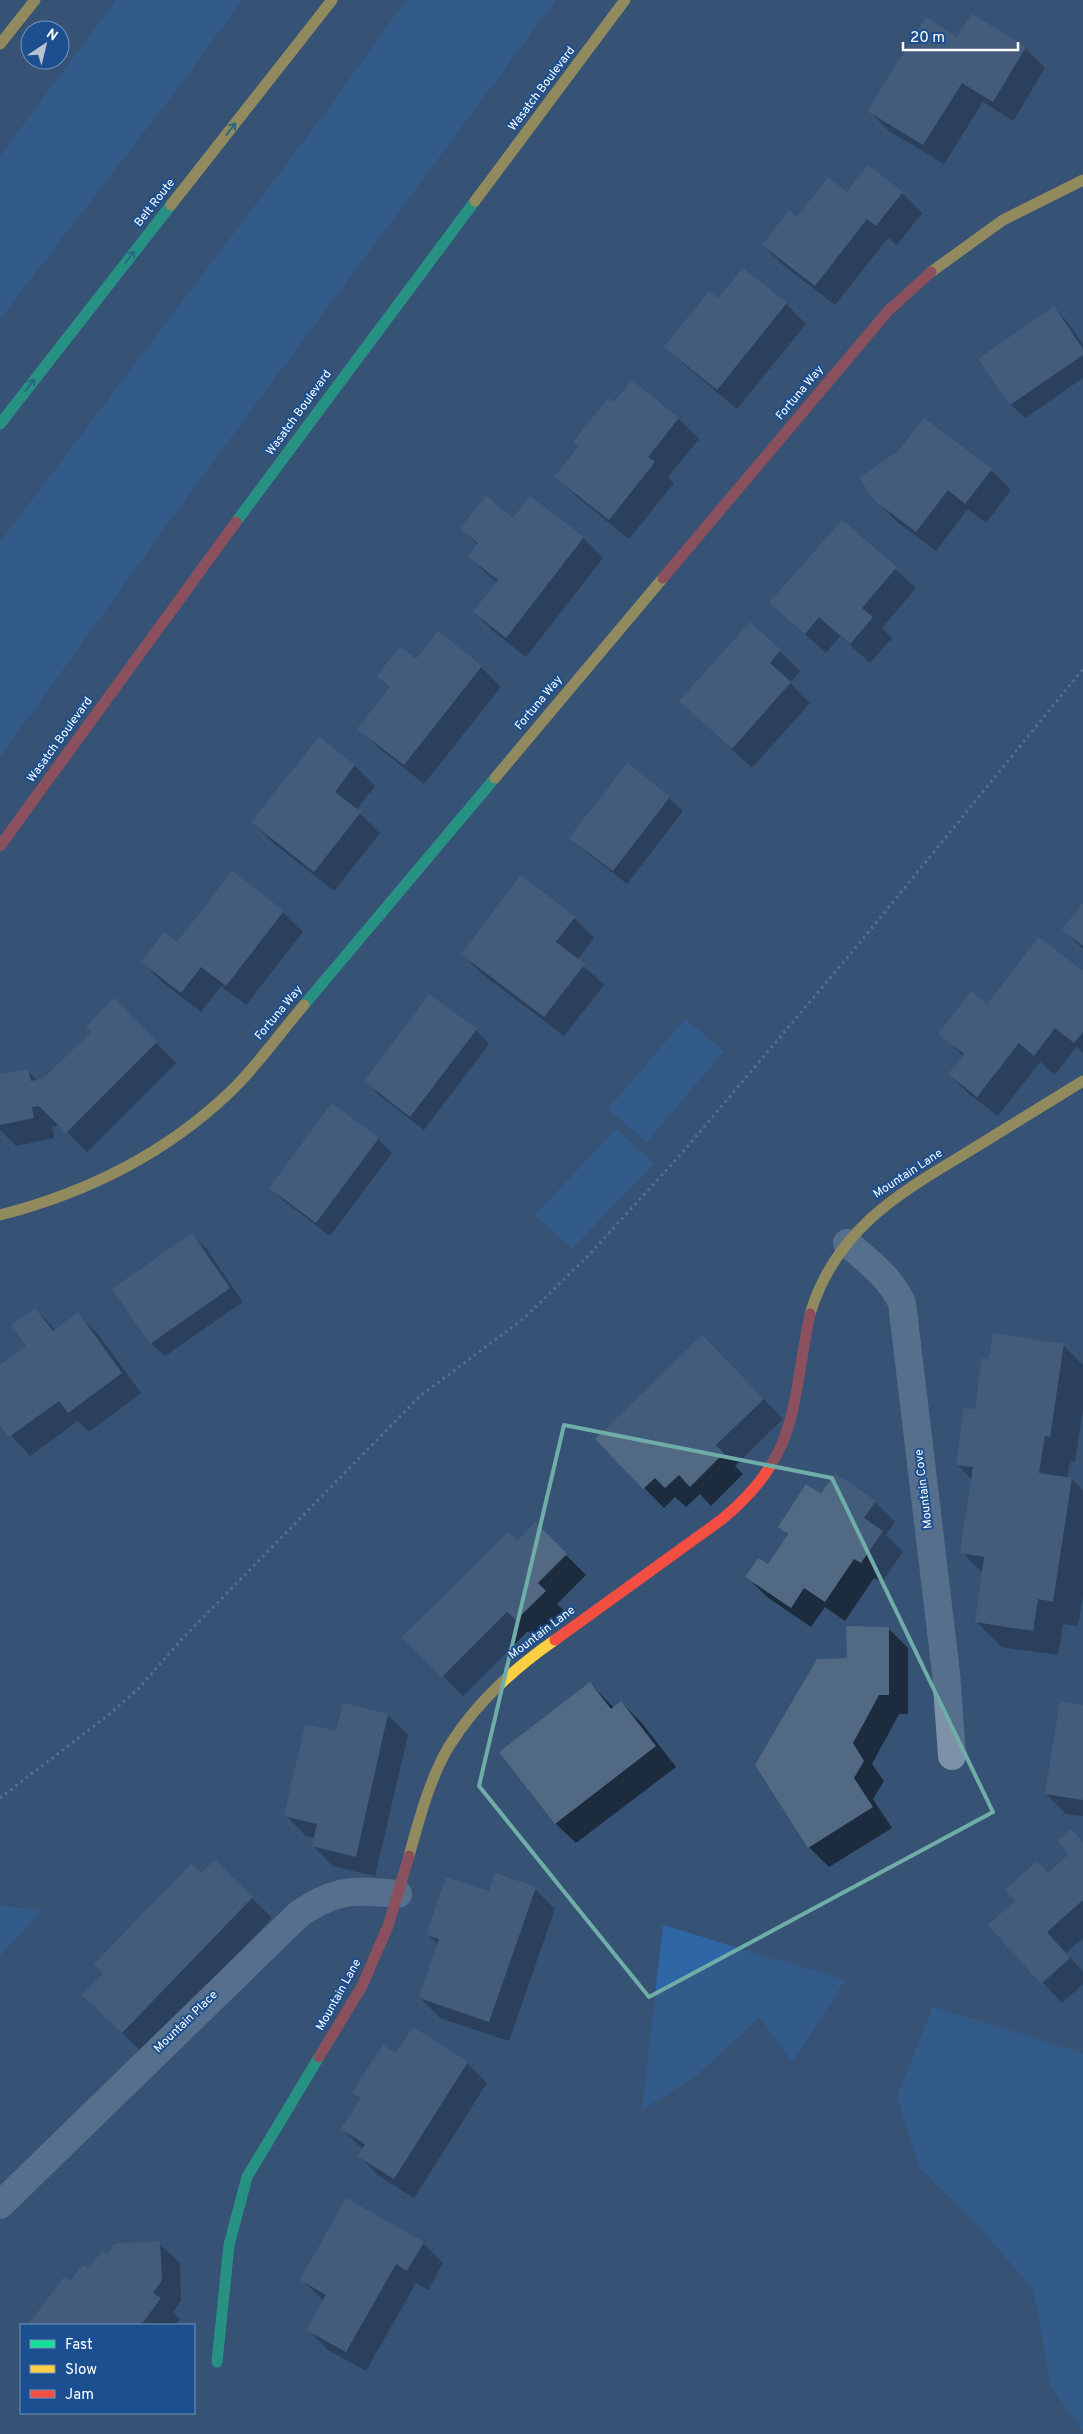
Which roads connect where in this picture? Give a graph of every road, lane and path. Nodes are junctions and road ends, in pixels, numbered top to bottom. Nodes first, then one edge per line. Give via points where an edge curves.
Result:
1 (35, 0) edge
2 (332, 0) edge
3 (625, 0) edge
4 (0, 44) edge
5 (1083, 180) edge
6 (0, 424) edge
7 (1083, 669) edge
8 (0, 846) edge
9 (1083, 1081) edge
10 (0, 1215) edge
11 (847, 1243) junction
12 (952, 1756) dead end
13 (0, 1798) edge
14 (398, 1894) junction
15 (0, 2205) edge
16 (217, 2362) dead end

1 - 4 main road
6 -> 2 main road, Belt Route
3 - 8 main road, Wasatch Boulevard via 334,388
5 - 10 main road, Fortuna Way via 1015,211 980,234 946,259 888,311 231,1090 181,1134 121,1173 54,1202
7 - 13 path via 846,960 682,1153 588,1256 523,1319 420,1396 131,1695
9 - 11 main road, Mountain Lane via 890,1200
11 - 12 street, Mountain Cove via 886,1278 902,1303 946,1673
11 - 14 main road, Mountain Lane via 816,1293 796,1409 789,1434 765,1477 723,1518 526,1661 480,1704 436,1773
14 - 15 street, Mountain Place via 348,1891 314,1903 298,1914
14 - 16 main road, Mountain Lane via 362,1986 247,2177 227,2253

